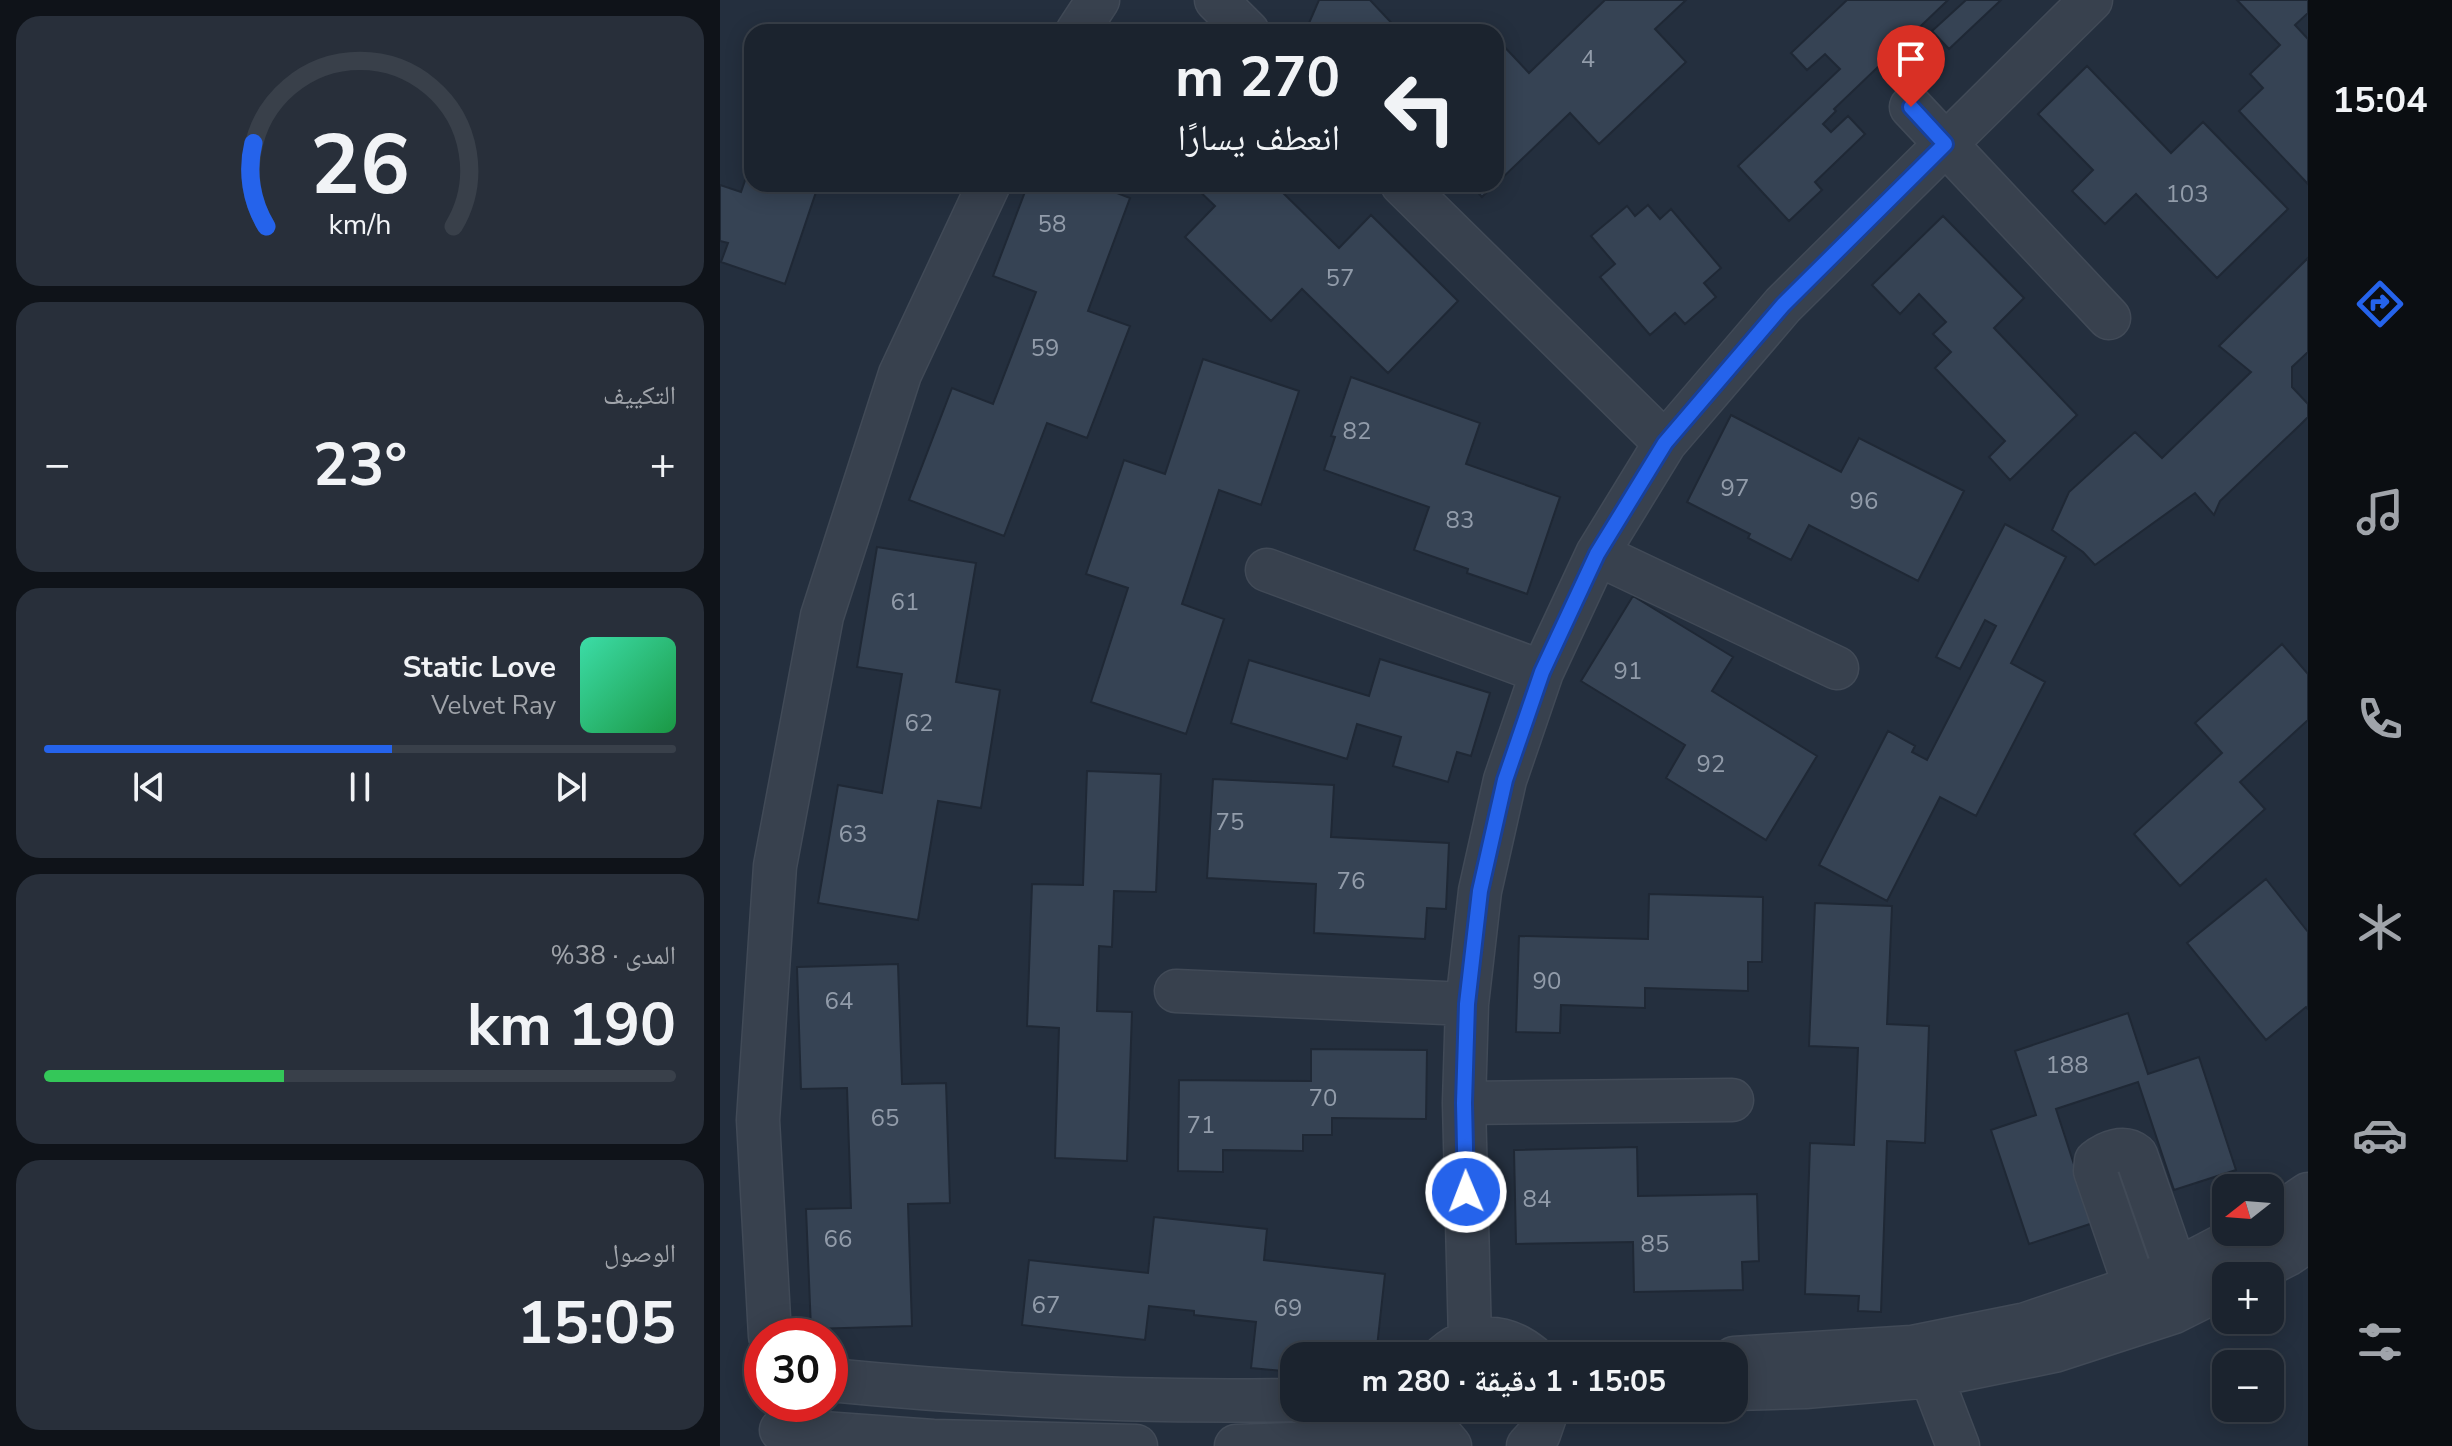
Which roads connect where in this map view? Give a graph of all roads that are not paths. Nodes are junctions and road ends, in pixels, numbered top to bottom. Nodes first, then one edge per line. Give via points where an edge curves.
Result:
1 (1098, 0) edge
2 (1216, 0) edge
3 (2091, 0) edge
4 (1082, 24) edge
5 (1240, 24) edge
6 (1911, 107) dead end
7 (1945, 144) junction
8 (985, 192) edge
9 (1410, 192) edge
10 (2109, 318) dead end
11 (1665, 443) junction
12 (1597, 554) junction
13 (1267, 570) dead end
14 (1837, 668) dead end
15 (1542, 672) junction
16 (1176, 991) dead end
17 (1467, 1004) junction
18 (1732, 1100) dead end
19 (1464, 1103) junction
20 (2308, 1194) edge
21 (2284, 1210) edge
22 (2308, 1241) edge
23 (2222, 1246) edge
24 (2273, 1262) edge
25 (2176, 1270) junction
26 (2135, 1287) junction
27 (2212, 1293) edge
28 (769, 1318) edge
29 (1457, 1342) edge
30 (1473, 1342) edge
31 (1511, 1342) edge
32 (1748, 1357) edge
33 (1931, 1376) junction
34 (848, 1382) edge
35 (1748, 1389) edge
36 (1280, 1400) edge
37 (1432, 1422) edge
38 (1543, 1422) edge
39 (781, 1427) edge
40 (1136, 1446) edge
41 (1236, 1446) edge
42 (1422, 1446) edge
43 (1450, 1446) edge
44 (1528, 1446) edge
45 (1958, 1446) edge

1 - 4 street
2 - 5 street
3 - 7 street
6 - 7 street
7 - 10 street
7 - 11 street via 1783,305
8 - 28 street via 900,374 822,616 778,850 758,1120
9 - 11 street
11 - 12 street
12 - 14 street
12 - 15 street
13 - 15 street
15 - 17 street via 1505,780 1480,891
16 - 17 street
17 - 19 street
18 - 19 street
19 - 29 street
20 - 21 street
22 - 24 street
23 - 25 street
25 - 26 street
25 - 26 street via 2136,1155 2122,1149 2099,1158 2095,1171
26 - 32 street via 2026,1324 1912,1347
27 - 33 street via 2174,1312 2054,1351
30 - 31 street
33 - 35 street
33 - 45 street
34 - 36 street via 1074,1398
37 - 43 street
38 - 44 street
39 - 40 street via 933,1441
41 - 42 street via 1380,1441

